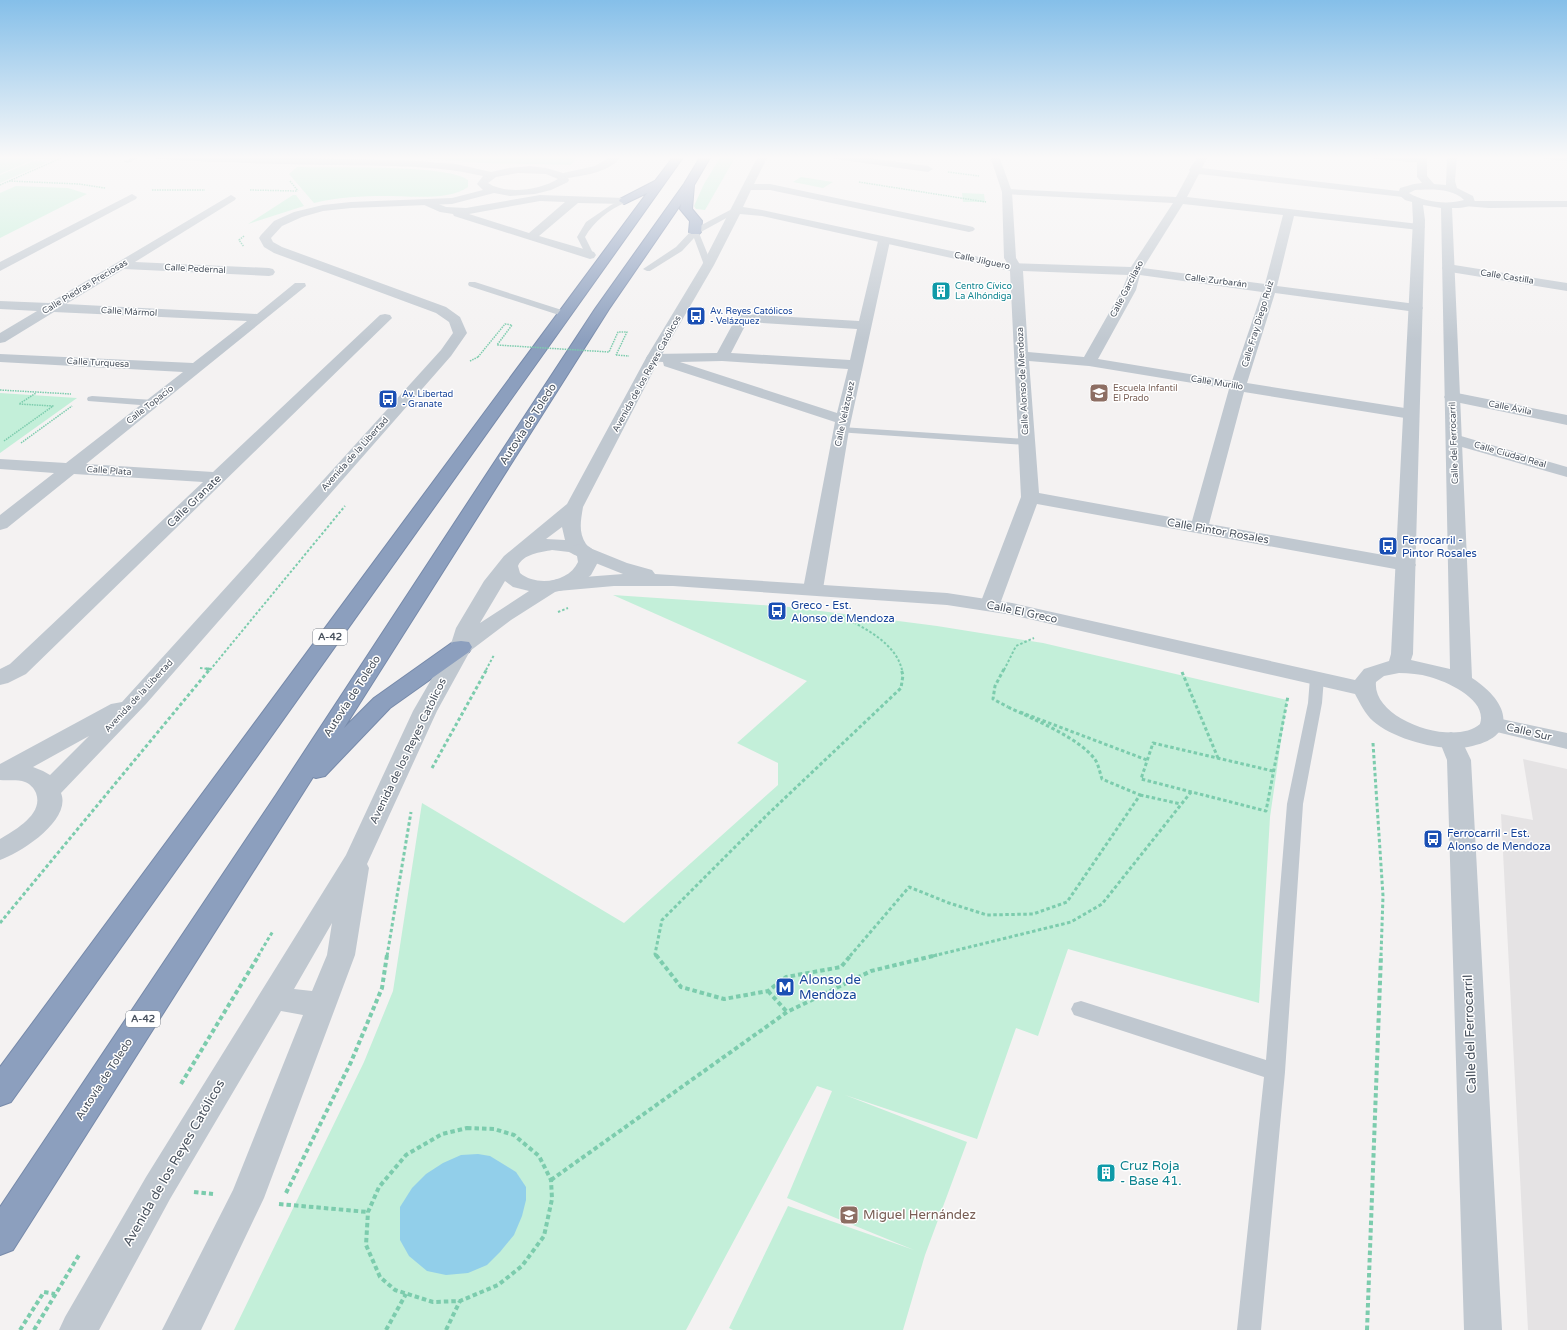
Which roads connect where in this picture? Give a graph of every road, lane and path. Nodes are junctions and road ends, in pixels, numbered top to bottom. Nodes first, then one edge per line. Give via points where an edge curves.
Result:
1 (92, 218) edge
2 (198, 218) edge
3 (290, 218) edge
4 (470, 218) edge
5 (553, 218) edge
6 (597, 218) edge
7 (633, 218) edge
8 (666, 218) edge
9 (694, 218) edge
10 (722, 218) edge
11 (733, 218) edge
12 (784, 218) edge
13 (917, 218) edge
14 (1008, 218) edge
15 (1169, 218) edge
16 (1287, 218) edge
17 (1342, 218) edge
18 (1416, 218) edge
19 (1449, 218) edge
20 (1419, 227) junction
21 (969, 229) dead end
22 (695, 232) junction
23 (245, 235) dead end
24 (531, 237) junction
25 (884, 241) junction
26 (248, 249) dead end
27 (590, 255) junction
28 (121, 265) junction
29 (708, 265) junction
30 (0, 267) edge
31 (1016, 268) junction
32 (1448, 268) junction
33 (647, 269) joint
34 (1135, 271) junction
35 (269, 272) dead end
36 (472, 284) dead end
37 (300, 286) dead end
38 (1567, 287) edge
39 (1270, 288) junction
40 (583, 289) junction
41 (0, 305) edge
42 (51, 308) junction
43 (1416, 308) junction
44 (602, 309) junction
45 (565, 314) junction
46 (259, 318) junction
47 (385, 318) dead end
48 (864, 325) junction
49 (0, 339) edge
50 (616, 355) dead end
51 (478, 356) dead end
52 (1021, 356) junction
53 (722, 357) junction
54 (0, 358) edge
55 (653, 358) junction
56 (1089, 362) junction
57 (855, 365) junction
58 (196, 368) junction
59 (1238, 386) junction
60 (0, 390) edge
61 (37, 392) junction
62 (73, 394) dead end
63 (1452, 397) junction
64 (92, 399) dead end
65 (76, 403) dead end
66 (153, 403) junction
67 (1412, 414) junction
68 (1567, 420) edge
69 (842, 425) junction
70 (1454, 439) junction
71 (1026, 442) junction
72 (0, 444) edge
73 (20, 444) dead end
74 (0, 464) edge
75 (70, 468) junction
76 (1567, 472) edge
77 (218, 478) junction
78 (1030, 497) junction
79 (574, 506) junction
80 (0, 524) edge
81 (1199, 528) junction
82 (580, 549) junction
83 (513, 560) junction
84 (1406, 565) junction
85 (673, 580) junction
86 (554, 586) junction
87 (813, 589) junction
88 (990, 604) junction
89 (569, 608) dead end
90 (835, 612) dead end
91 (554, 614) dead end
92 (1028, 637) dead end
93 (1034, 638) junction
94 (1039, 639) dead end
95 (460, 647) junction
96 (499, 649) dead end
97 (1399, 666) junction
98 (1189, 673) dead end
99 (0, 678) edge
100 (1317, 678) junction
101 (1461, 681) junction
102 (1364, 688) junction
103 (1281, 694) dead end
104 (1288, 696) junction
105 (138, 699) junction
106 (1315, 703) junction
107 (1008, 707) junction
108 (1492, 724) junction
109 (1373, 735) dead end
110 (1451, 740) junction
111 (1567, 741) edge
112 (1218, 758) junction
113 (1147, 760) junction
114 (431, 769) dead end
115 (1272, 771) junction
116 (3, 772) edge
117 (49, 791) junction
118 (1191, 792) junction
119 (1140, 795) junction
120 (285, 801) junction
121 (1181, 804) junction
122 (412, 810) dead end
123 (0, 850) edge
124 (358, 857) junction
125 (768, 991) junction
126 (272, 998) junction
127 (322, 1005) junction
128 (1081, 1009) dead end
129 (787, 1012) junction
130 (1275, 1072) junction
131 (0, 1092) edge
132 (308, 1147) dead end
133 (550, 1180) junction
134 (0, 1238) edge
135 (56, 1294) dead end
136 (406, 1294) junction
137 (460, 1301) junction
138 (20, 1330) edge
139 (78, 1330) edge
140 (181, 1330) edge
141 (386, 1330) edge
142 (446, 1330) edge
143 (1249, 1330) edge
144 (1367, 1330) edge
145 (1483, 1330) edge

1 - 30 street
2 - 28 street, Calle Piedras Preciosas
3 - 105 street, Avenida de la Libertad via 270,229 265,238 268,244 278,250 441,310 455,320 460,333 446,354
4 - 24 street
5 - 24 street
6 - 27 lane via 589,224 581,237
7 - 40 highway, A-42
8 - 44 highway, Autovía de Toledo / A-42
9 - 22 highway
10 - 22 lane
11 - 29 street, Avenida de los Reyes Católicos
12 - 25 street, Calle Jilguero
13 - 21 street
14 - 31 street, Calle Alonso de Mendoza via 1010,258
15 - 34 street, Calle Garcilaso
16 - 39 street, Calle Fray Diego Ruiz
17 - 20 street
18 - 20 street
19 - 32 street, Calle del Ferrocarril
20 - 43 street
22 - 29 lane
22 - 33 lane via 679,250
23 - 26 path via 239,240 242,247
24 - 27 street
25 - 31 street, Calle Jilguero
25 - 48 street, Calle Velázquez
27 - 40 highway
28 - 35 street, Calle Pedernal
28 - 42 street, Calle Piedras Preciosas
29 - 55 street, Avenida de los Reyes Católicos
31 - 34 street, Calle Zurbarán
31 - 52 street, Calle Alonso de Mendoza
32 - 38 street, Calle Castilla
32 - 63 street, Calle del Ferrocarril
33 - 44 highway via 627,292
34 - 39 street, Calle Zurbarán
34 - 56 street, Calle Garcilaso via 1129,290
36 - 45 lane
37 - 46 street, Calle Topacio
39 - 43 street, Calle Zurbarán
39 - 59 street, Calle Fray Diego Ruiz
40 - 45 highway, A-42
41 - 42 street, Calle Mármol
42 - 46 street, Calle Mármol
42 - 49 street, Calle Piedras Preciosas
43 - 67 street
44 - 120 highway, Autovía de Toledo / A-42
45 - 131 highway, A-42
46 - 58 street, Calle Topacio
47 - 77 street, Calle Granate
48 - 53 street via 743,318
48 - 57 street, Calle Velázquez
50 - 51 path, bridge via 627,332 618,332 609,352 497,345 512,325 505,324
52 - 56 street, Calle Murillo
52 - 71 street, Calle Alonso de Mendoza
53 - 55 street
53 - 57 street
54 - 58 street, Calle Turquesa
55 - 69 street
55 - 79 street, Avenida de los Reyes Católicos
56 - 59 street, Calle Murillo
57 - 69 street, Calle Velázquez
58 - 66 street, Calle Topacio
59 - 67 street, Calle Murillo
59 - 81 street, Calle Fray Diego Ruiz
60 - 61 path
61 - 62 path
61 - 72 path via 19,404 53,406
63 - 68 street, Calle Ávila
63 - 70 street, Calle del Ferrocarril
64 - 66 lane
65 - 73 path
66 - 75 street, Calle Topacio
67 - 84 street
69 - 71 lane
69 - 87 street, Calle Velázquez
70 - 76 street, Calle Ciudad Real
70 - 101 street, Calle del Ferrocarril
71 - 78 street, Calle Alonso de Mendoza
74 - 75 street, Calle Plata
75 - 77 street, Calle Plata
75 - 80 street, Calle Topacio
77 - 99 street, Calle Granate via 18,669
78 - 81 street, Calle Pintor Rosales
78 - 88 street, Calle Alonso de Mendoza
79 - 82 street, Avenida de los Reyes Católicos via 571,535
79 - 83 street, Avenida de los Reyes Católicos
81 - 84 street, Calle Pintor Rosales
82 - 83 street via 552,544 529,548
82 - 85 street via 627,569
82 - 86 street, Avenida de los Reyes Católicos via 588,558 586,570 572,581
83 - 86 street via 510,572 514,579 529,585
83 - 95 street, Avenida de los Reyes Católicos via 494,581 470,621
84 - 97 street via 1402,654
85 - 86 street, Avenida de los Reyes Católicos via 614,580
85 - 87 street, Calle El Greco
86 - 95 street, Avenida de los Reyes Católicos via 504,616
87 - 88 street, Calle El Greco
88 - 100 street, Calle El Greco
89 - 91 path
90 - 125 path via 870,631 885,643 896,656 903,671 901,688 767,815 662,920 655,954 681,987 724,999
92 - 93 path
93 - 94 path
93 - 107 path via 1016,646 995,686 993,699
95 - 120 highway via 382,704
95 - 124 street, Avenida de los Reyes Católicos via 425,711
96 - 114 path
97 - 101 street via 1434,670
97 - 102 street via 1378,670 1370,675 1365,681
98 - 112 path via 1181,671
100 - 102 street, Calle El Greco
100 - 106 lane
101 - 108 street via 1484,698 1493,716
102 - 110 street via 1372,708 1387,720 1406,731 1429,738
103 - 104 path
104 - 106 path
104 - 115 path
105 - 116 street
105 - 117 street, Avenida de la Libertad
106 - 130 lane via 1295,804
107 - 113 path
107 - 119 path via 1087,751 1102,779
108 - 110 street via 1484,733 1470,739
108 - 111 street, Calle Sur
109 - 144 path via 1383,896
110 - 145 street, Calle del Ferrocarril via 1459,760
112 - 113 path via 1153,743
112 - 115 path
113 - 118 path via 1141,779
115 - 118 path via 1266,811
116 - 117 street via 27,774 42,780
117 - 123 street via 49,806 39,823
118 - 121 path
119 - 121 path
119 - 125 path via 1067,902 1033,914 987,914 949,903 909,887 841,967 786,977
120 - 134 highway, Autovía de Toledo / A-42
121 - 129 path via 1102,904 1070,922 871,971
122 - 132 path via 382,988 351,1062
124 - 126 street, Avenida de los Reyes Católicos
124 - 127 street, Avenida de los Reyes Católicos via 341,955
125 - 129 path
126 - 127 street
126 - 139 street, Avenida de los Reyes Católicos via 158,1188
127 - 140 street, Avenida de los Reyes Católicos via 248,1198
128 - 130 lane
129 - 133 path
130 - 143 lane
133 - 136 path via 539,1156 514,1135 494,1129 467,1128 442,1134 406,1155 379,1187 368,1212 366,1245 380,1276 396,1290
133 - 137 path via 552,1199 544,1236 522,1266 498,1286
135 - 138 path via 44,1292
136 - 137 path via 433,1302
136 - 141 path
137 - 142 path

